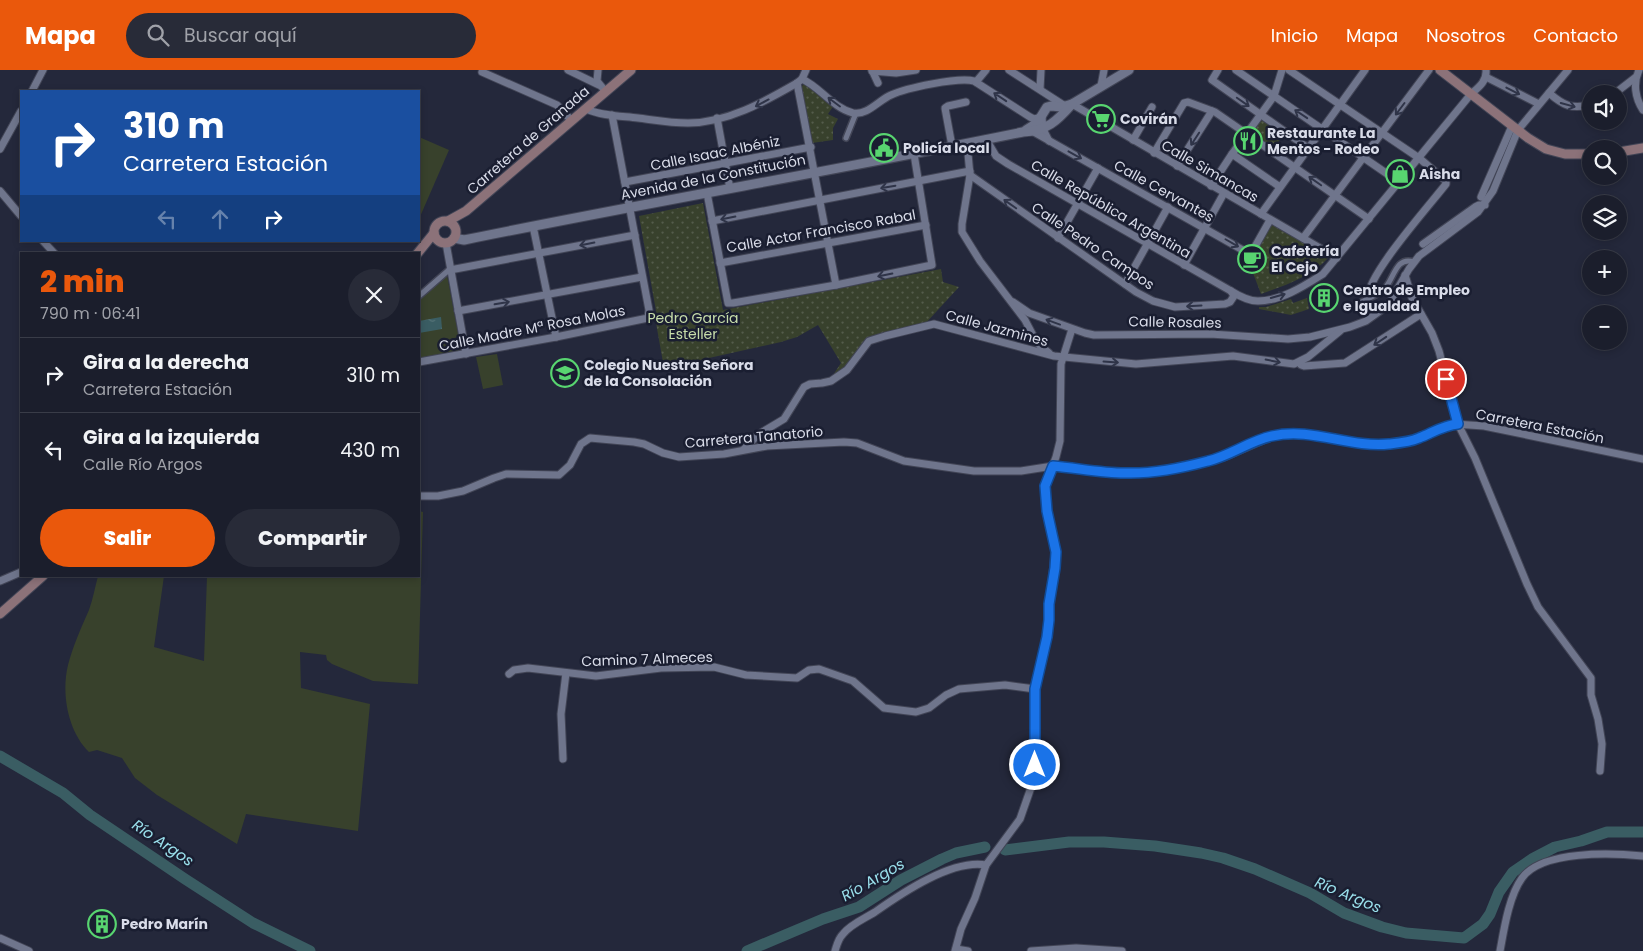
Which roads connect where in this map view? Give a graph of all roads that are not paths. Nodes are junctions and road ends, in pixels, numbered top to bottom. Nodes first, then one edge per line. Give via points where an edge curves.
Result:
1 (43, 70) edge
2 (568, 70) edge
3 (631, 70) edge
4 (806, 70) edge
5 (916, 70) edge
6 (986, 70) edge
7 (1009, 70) edge
8 (1041, 70) edge
9 (1104, 70) edge
10 (1129, 70) edge
11 (1218, 70) edge
12 (1236, 70) edge
13 (1282, 70) edge
14 (1289, 70) edge
15 (1365, 70) edge
16 (1429, 70) edge
17 (1440, 70) edge
18 (1568, 70) edge
19 (1639, 70) edge
20 (872, 71) edge
21 (885, 71) edge
22 (482, 72) dead end
23 (1487, 72) edge
24 (1636, 77) junction
25 (596, 78) edge
26 (800, 81) junction
27 (976, 82) junction
28 (878, 83) dead end
29 (1626, 85) edge
30 (1101, 86) junction
31 (1040, 89) junction
32 (33, 90) edge
33 (606, 92) junction
34 (1549, 93) junction
35 (1471, 94) junction
36 (1274, 96) junction
37 (966, 102) dead end
38 (1060, 103) junction
39 (1539, 104) junction
40 (1339, 105) junction
41 (1582, 106) edge
42 (1152, 107) dead end
43 (586, 109) junction
44 (1643, 110) edge
45 (1212, 111) junction
46 (20, 113) edge
47 (856, 113) junction
48 (612, 115) junction
49 (1261, 115) junction
50 (1042, 116) junction
51 (717, 118) junction
52 (572, 120) junction
53 (1056, 121) junction
54 (1515, 128) junction
55 (1043, 129) junction
56 (1323, 129) junction
57 (1028, 131) junction
58 (1381, 132) junction
59 (1246, 134) junction
60 (846, 138) dead end
61 (986, 139) junction
62 (1133, 140) junction
63 (1049, 141) junction
64 (967, 143) junction
65 (952, 146) junction
66 (811, 147) junction
67 (1308, 148) junction
68 (0, 149) edge
69 (1643, 149) edge
70 (1627, 151) edge
71 (1154, 153) junction
72 (914, 154) junction
73 (1232, 154) junction
74 (1582, 154) edge
75 (1364, 157) junction
76 (1419, 158) junction
77 (725, 164) junction
78 (1177, 166) junction
79 (1294, 167) junction
80 (1098, 168) junction
81 (815, 172) junction
82 (970, 173) junction
83 (625, 182) junction
84 (918, 182) junction
85 (1399, 182) junction
86 (1211, 186) junction
87 (1280, 186) junction
88 (730, 189) junction
89 (0, 191) edge
90 (707, 193) junction
91 (1224, 193) junction
92 (1334, 195) junction
93 (1482, 198) dead end
94 (820, 200) junction
95 (1077, 204) junction
96 (1485, 205) junction
97 (630, 206) junction
98 (1168, 207) junction
99 (1261, 214) junction
100 (20, 215) edge
101 (1369, 218) junction
102 (1270, 220) junction
103 (712, 221) junction
104 (451, 224) junction
105 (926, 225) junction
106 (532, 226) junction
107 (1205, 228) junction
108 (634, 235) junction
109 (454, 238) junction
110 (1058, 238) junction
111 (1303, 238) junction
112 (439, 239) junction
113 (43, 242) edge
114 (828, 242) junction
115 (1148, 244) junction
116 (1423, 244) dead end
117 (53, 252) edge
118 (419, 252) edge
119 (538, 253) junction
120 (1337, 258) junction
121 (1414, 262) junction
122 (720, 263) junction
123 (1184, 265) junction
124 (450, 270) junction
125 (1405, 275) junction
126 (642, 277) junction
127 (1125, 284) junction
128 (836, 285) junction
129 (1231, 291) junction
130 (420, 295) edge
131 (547, 295) junction
132 (1368, 297) junction
133 (1013, 302) junction
134 (1355, 306) dead end
135 (458, 311) junction
136 (1420, 314) junction
137 (1034, 315) junction
138 (1028, 323) junction
139 (1072, 328) junction
140 (1342, 329) junction
141 (556, 337) junction
142 (1034, 338) junction
143 (1031, 351) junction
144 (466, 354) junction
145 (1054, 356) junction
146 (1062, 360) junction
147 (1301, 361) junction
148 (420, 362) edge
149 (1458, 424) junction
150 (744, 449) junction
151 (1643, 459) edge
152 (1053, 466) junction
153 (420, 496) edge
154 (20, 572) edge
155 (43, 577) edge
156 (0, 581) edge
157 (0, 614) edge
158 (566, 673) junction
159 (509, 674) dead end
160 (1035, 689) junction
161 (563, 759) dead end
162 (1600, 771) dead end
163 (1643, 856) edge
164 (986, 865) junction
165 (0, 938) edge
166 (956, 950) edge
167 (29, 951) edge
168 (835, 951) edge
169 (968, 951) edge
170 (1032, 951) edge
171 (1122, 951) edge
172 (1500, 951) edge

1 - 32 street
2 - 25 street
3 - 33 main road, Carretera de Granada
4 - 26 street
5 - 21 street
6 - 27 street
7 - 31 street, Calle Simancas
8 - 31 street
9 - 30 street
10 - 30 street
11 -> 49 street via 1212,80
12 - 36 street
13 - 36 street
14 - 40 street
15 - 40 street
16 -> 58 street
17 - 35 main road
18 - 34 street
19 - 24 street
20 - 21 street
20 - 28 street
22 - 52 street via 556,105
23 - 35 street, Calle República Argentina via 1482,84
23 -> 39 street
24 - 29 street
24 - 44 street via 1637,97
25 - 33 street
47 -> 26 street via 837,106 814,86
26 -> 51 street via 753,108
26 - 66 street
27 - 47 street via 964,80 898,92
50 -> 27 street via 1030,117
30 - 38 street
31 - 38 street, Calle Simancas
33 - 43 main road, Carretera de Granada
34 - 39 street
34 -> 41 street via 1569,107
35 - 54 main road
35 - 76 street, Calle República Argentina
36 - 49 street
56 -> 36 street
37 - 65 street via 946,108
38 - 50 street via 1047,107
38 - 53 street
38 - 53 street
38 - 62 street, Calle Simancas
39 - 54 street
40 - 56 street
40 - 58 street
42 - 62 street
43 - 48 street
43 - 52 main road, Carretera de Granada
45 - 59 street
45 - 71 street via 1186,102
45 -> 78 street
46 - 68 street
47 - 60 street
48 - 51 street via 686,123
48 - 83 street
49 - 59 street
49 - 67 street
50 - 53 street via 1047,122
50 - 55 street
50 - 57 street
51 - 77 street
52 - 104 main road, Carretera de Granada
53 - 55 street
54 - 74 main road via 1556,153
54 - 93 street
54 - 96 street via 1498,181
55 - 57 street, Avenida de la Constitución
55 - 63 street
56 - 67 street
56 - 75 street
57 - 61 street, Avenida de la Constitución
57 - 63 street, Calle Cervantes
58 - 75 street
58 - 76 street
59 - 73 street
59 - 79 street
61 - 64 street, Avenida de la Constitución
61 - 95 street, Calle República Argentina via 996,156
62 - 71 street, Calle Simancas
63 -> 80 street, Calle Cervantes
64 - 65 street, Avenida de la Constitución
64 - 82 street
65 - 72 street, Avenida de la Constitución
66 - 77 street, Calle Isaac Albéniz
66 - 81 street
67 - 79 street
69 - 70 main road
71 - 78 street, Calle Simancas
72 - 81 street, Avenida de la Constitución
72 - 84 street
73 - 86 street
73 - 87 street
75 - 85 street
75 - 92 street
76 - 85 street, Calle República Argentina
76 - 132 street via 1445,179 1446,184 1378,272
77 - 83 street, Calle Isaac Albéniz
77 - 88 street
78 - 86 street, Calle Simancas
79 - 87 street
92 -> 79 street
80 - 95 street
80 - 98 street, Calle Cervantes
81 - 88 street, Avenida de la Constitución
81 - 94 street
82 - 84 street
110 -> 82 street, Calle Pedro Campos
82 - 133 street via 962,232
83 - 97 street
84 -> 94 street
84 - 105 street
85 - 101 street, Calle República Argentina
86 - 91 street, Calle Simancas
87 - 99 street
88 - 90 street, Avenida de la Constitución
89 - 100 street
90 - 97 street, Avenida de la Constitución
90 - 103 street
91 - 99 street, Calle Simancas
91 - 107 street
92 - 101 street
92 - 111 street
94 -> 103 street
94 - 114 street
95 - 110 street
95 - 115 street, Calle República Argentina
96 - 116 street via 1475,207
96 - 121 street
97 - 106 street, Avenida de la Constitución
97 - 108 street
98 - 107 street, Calle Cervantes
98 - 115 street
99 - 102 street, Calle Simancas
101 - 120 street, Calle República Argentina
107 -> 102 street, Calle Cervantes via 1250,253
102 - 111 street, Calle Simancas
103 - 122 street
104 - 109 main road via 456,232
104 - 112 main road, Carretera de Granada via 441,221 435,226
105 - 114 street, Calle Actor Francisco Rabal
105 -> 128 street via 932,265
106 - 109 street, Avenida de la Constitución via 464,240
106 - 119 street
107 - 123 street
108 -> 119 street
108 - 126 street
109 - 112 main road, Carretera de Granada
110 - 127 street, Calle Pedro Campos
111 - 120 street, Calle Simancas
112 - 118 main road, Carretera de Granada
112 - 124 street
113 - 117 street
114 - 122 street, Calle Actor Francisco Rabal
114 - 128 street
115 - 123 street, Calle República Argentina
115 - 127 street
119 - 124 street
119 - 131 street
129 -> 120 street, Calle República Argentina via 1257,301 1277,297 1318,278
121 - 125 street
121 - 132 street via 1408,260 1400,264 1383,290
122 - 128 street via 728,303
123 - 129 street, Calle República Argentina
124 - 130 street
124 - 135 street
125 - 136 street
125 - 140 street via 1387,306 1366,320
126 - 131 street
126 - 141 street, Calle Madre Mª Rosa Molas via 649,317
129 -> 127 street, Calle Pedro Campos via 1233,299 1225,304 1175,306 1153,301
135 -> 131 street
131 - 141 street
132 - 134 street
133 - 137 street, Calle Rosales
133 - 138 street
135 - 144 street
136 -> 147 street, Calle Jazmines via 1345,363 1304,366
136 - 149 street via 1439,351
137 - 138 street via 1028,318
139 -> 137 street, Calle Rosales
138 - 142 street
139 - 140 street, Calle Rosales via 1094,335 1210,334 1288,340
139 - 146 street
140 - 147 street
141 - 144 street, Calle Madre Mª Rosa Molas
142 - 143 street
142 - 145 street via 1041,348
143 - 145 street, Calle Jazmines
143 - 150 street, Calle Jazmines via 934,324 873,339 847,370 832,381 804,387 784,419 759,434
144 - 148 street, Calle Madre Mª Rosa Molas
145 - 146 street, Calle Jazmines
146 -> 147 street, Calle Jazmines via 1136,364 1233,356 1287,364
146 - 152 street via 1060,441
149 - 151 street, Carretera Estación via 1484,426
149 - 152 street, Carretera Estación via 1442,427 1416,439 1387,444 1303,434 1270,436 1224,457 1145,473 1125,474
149 - 162 street via 1476,458 1538,607 1591,678 1591,695 1602,744
150 - 152 street, Carretera Tanatorio via 844,442 856,443 904,461 974,471 1021,471
150 - 153 street, Carretera Tanatorio via 724,454 680,456 634,442 590,438 581,444 570,465 559,475 506,474 463,492
152 - 160 street via 1045,486 1056,552 1055,568 1047,637
154 - 156 street
155 - 157 main road
158 - 159 street, Camino 7 Almeces via 528,668
158 - 160 street, Camino 7 Almeces via 596,676 661,668 714,667 746,675 798,678 809,670 819,669 853,681 884,708 916,712 966,688 1005,685
158 - 161 street via 561,714
160 - 164 street via 1032,787 1020,819
163 - 172 street via 1564,856 1528,871 1513,894
164 - 166 street
164 - 168 street via 968,864 907,890 848,928 841,935
165 - 167 street
166 - 169 street
170 - 171 street via 1076,948

